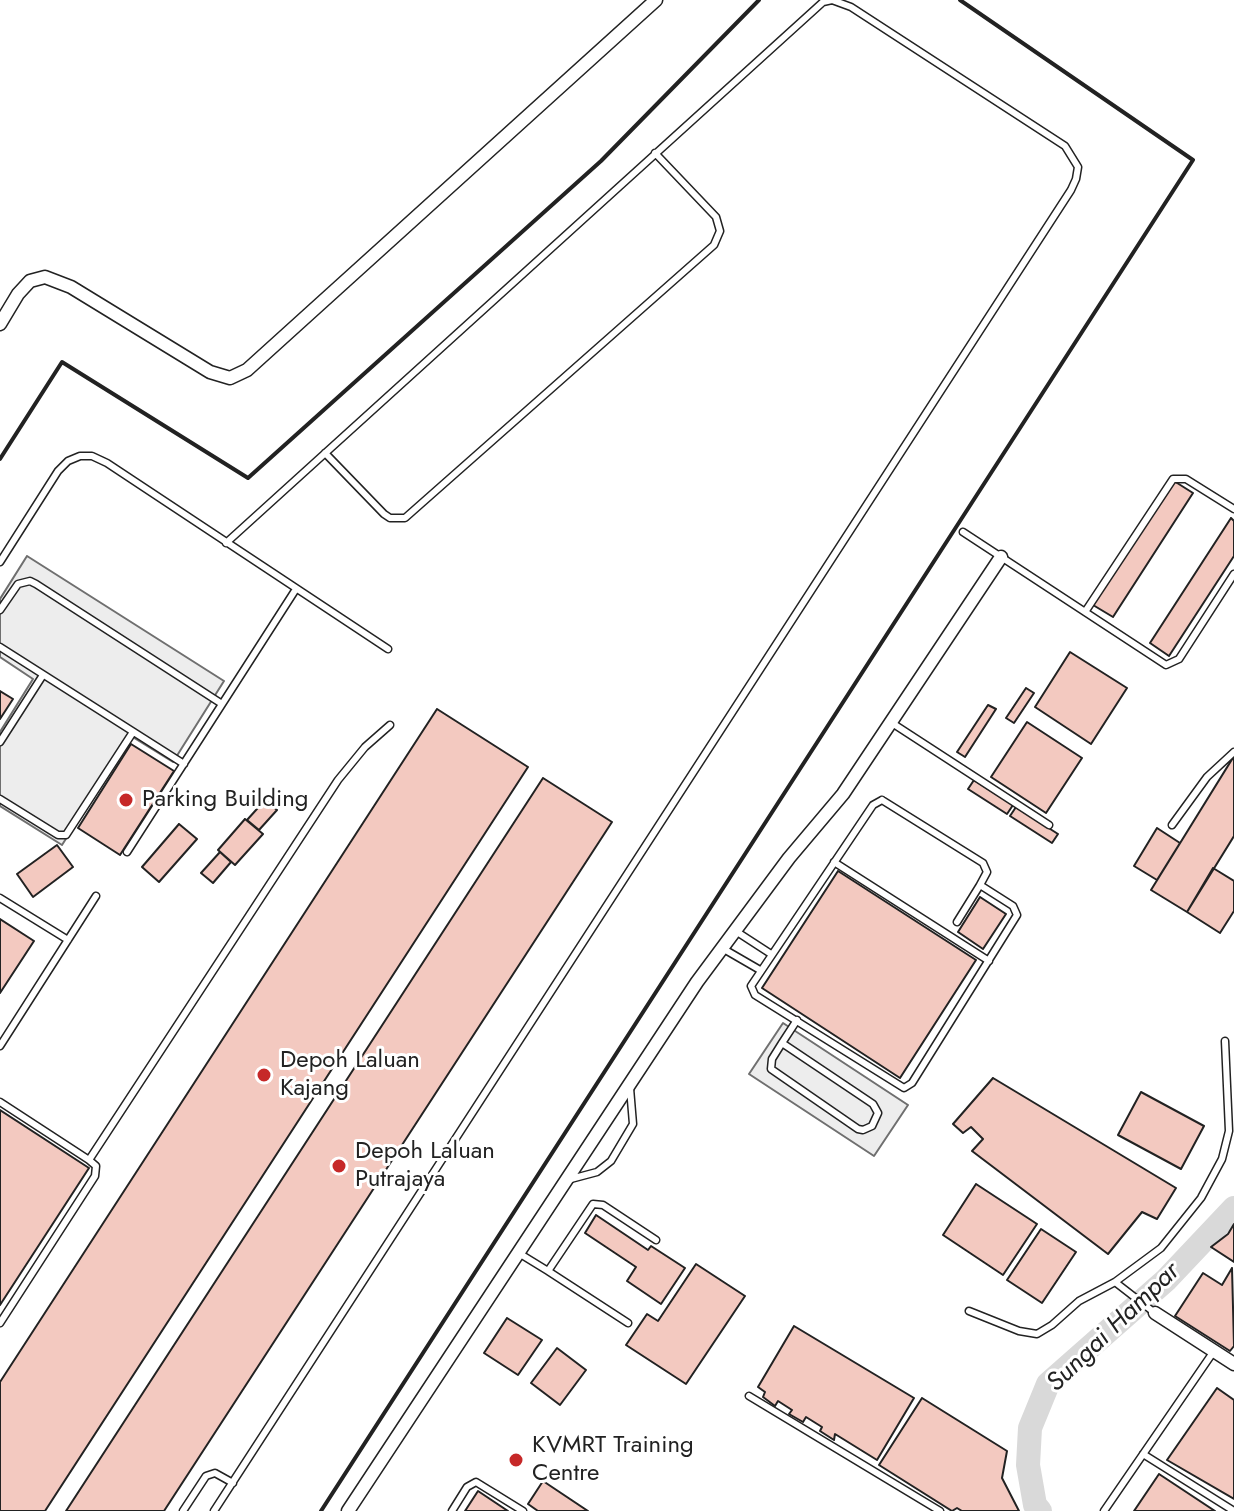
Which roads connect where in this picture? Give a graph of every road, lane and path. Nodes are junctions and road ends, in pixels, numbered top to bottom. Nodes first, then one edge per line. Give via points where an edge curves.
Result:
1 (656, 0) edge
2 (655, 153) junction
3 (0, 324) edge
4 (325, 453) junction
5 (1234, 509) edge
6 (963, 532) dead end
7 (226, 543) junction
8 (1001, 557) junction
9 (0, 562) edge
10 (1234, 574) edge
11 (296, 589) junction
12 (0, 610) edge
13 (1085, 612) junction
14 (0, 647) edge
15 (388, 649) dead end
16 (43, 675) junction
17 (222, 704) junction
18 (892, 723) junction
19 (390, 725) dead end
20 (133, 732) junction
21 (0, 742) edge
22 (1234, 752) edge
23 (184, 764) junction
24 (0, 799) edge
25 (1049, 825) dead end
26 (1172, 825) dead end
27 (127, 852) dead end
28 (834, 862) junction
29 (980, 885) junction
30 (96, 896) dead end
31 (0, 898) edge
32 (957, 922) dead end
33 (734, 930) junction
34 (68, 940) junction
35 (722, 948) junction
36 (771, 954) junction
37 (989, 961) junction
38 (760, 970) junction
39 (797, 1020) junction
40 (1225, 1041) dead end
41 (782, 1043) junction
42 (0, 1046) edge
43 (630, 1084) junction
44 (0, 1102) edge
45 (89, 1160) junction
46 (567, 1180) junction
47 (656, 1240) dead end
48 (517, 1252) junction
49 (548, 1271) junction
50 (1115, 1282) junction
51 (969, 1311) dead end
52 (1155, 1313) joint
53 (0, 1323) edge
54 (628, 1323) dead end
55 (1214, 1351) junction
56 (1234, 1364) edge
57 (749, 1396) dead end
58 (1143, 1454) junction
59 (233, 1483) junction
60 (183, 1511) edge
61 (214, 1511) edge
62 (348, 1511) edge
63 (452, 1511) edge
64 (523, 1511) edge
65 (940, 1511) edge
66 (1104, 1511) edge
67 (1234, 1511) edge

1 - 3 street via 247,370 230,378 210,372 71,287 45,277 30,281
2 - 4 lane
2 - 4 lane via 716,217 720,231 714,245 405,518 384,514
2 - 59 lane via 811,10 832,0 851,7 1065,146 1078,167 1071,190
4 - 7 lane
5 - 13 lane via 1186,479 1173,479
6 - 8 lane
7 - 9 lane via 107,463 80,456 58,471
7 - 11 lane
8 - 13 lane
8 - 18 street
10 - 13 lane via 1171,665
11 - 15 lane
11 - 17 lane
12 - 17 lane via 18,584 30,581
14 - 16 lane
16 - 20 lane
16 - 21 lane
17 - 23 lane
18 - 25 lane
18 - 33 street via 843,794
19 - 45 lane via 338,780
20 - 23 lane
20 - 24 lane via 66,835
22 - 26 lane via 1207,777
23 - 27 lane
28 - 29 lane via 873,805 882,800 983,863 987,872
28 - 36 lane
28 - 37 lane
29 - 32 lane
29 - 37 lane via 1013,906 1017,915
30 - 34 lane
31 - 34 lane
33 - 35 street
33 - 36 lane
34 - 42 lane
35 - 38 lane
35 - 43 street
36 - 38 lane
37 - 39 lane via 909,1087 899,1086
38 - 39 lane via 752,991
39 - 41 lane
40 - 50 lane via 1229,1131 1222,1159 1201,1198 1161,1248
41 - 41 lane via 770,1064 774,1072 858,1129 872,1126 878,1113 873,1104
43 - 46 street
43 - 46 lane via 633,1124 623,1142 605,1168
44 - 45 lane
45 - 53 lane via 96,1166 95,1176
46 - 48 street
47 - 49 lane via 603,1205 593,1204
48 - 49 lane
48 - 62 street
49 - 54 lane
50 - 51 lane via 1079,1301 1037,1334
50 - 52 lane
52 - 55 street
55 - 56 street
55 - 58 lane
57 - 65 lane
58 - 66 lane
58 - 67 lane
59 - 60 lane via 215,1473 206,1476
59 - 61 lane
63 - 64 lane via 476,1482

